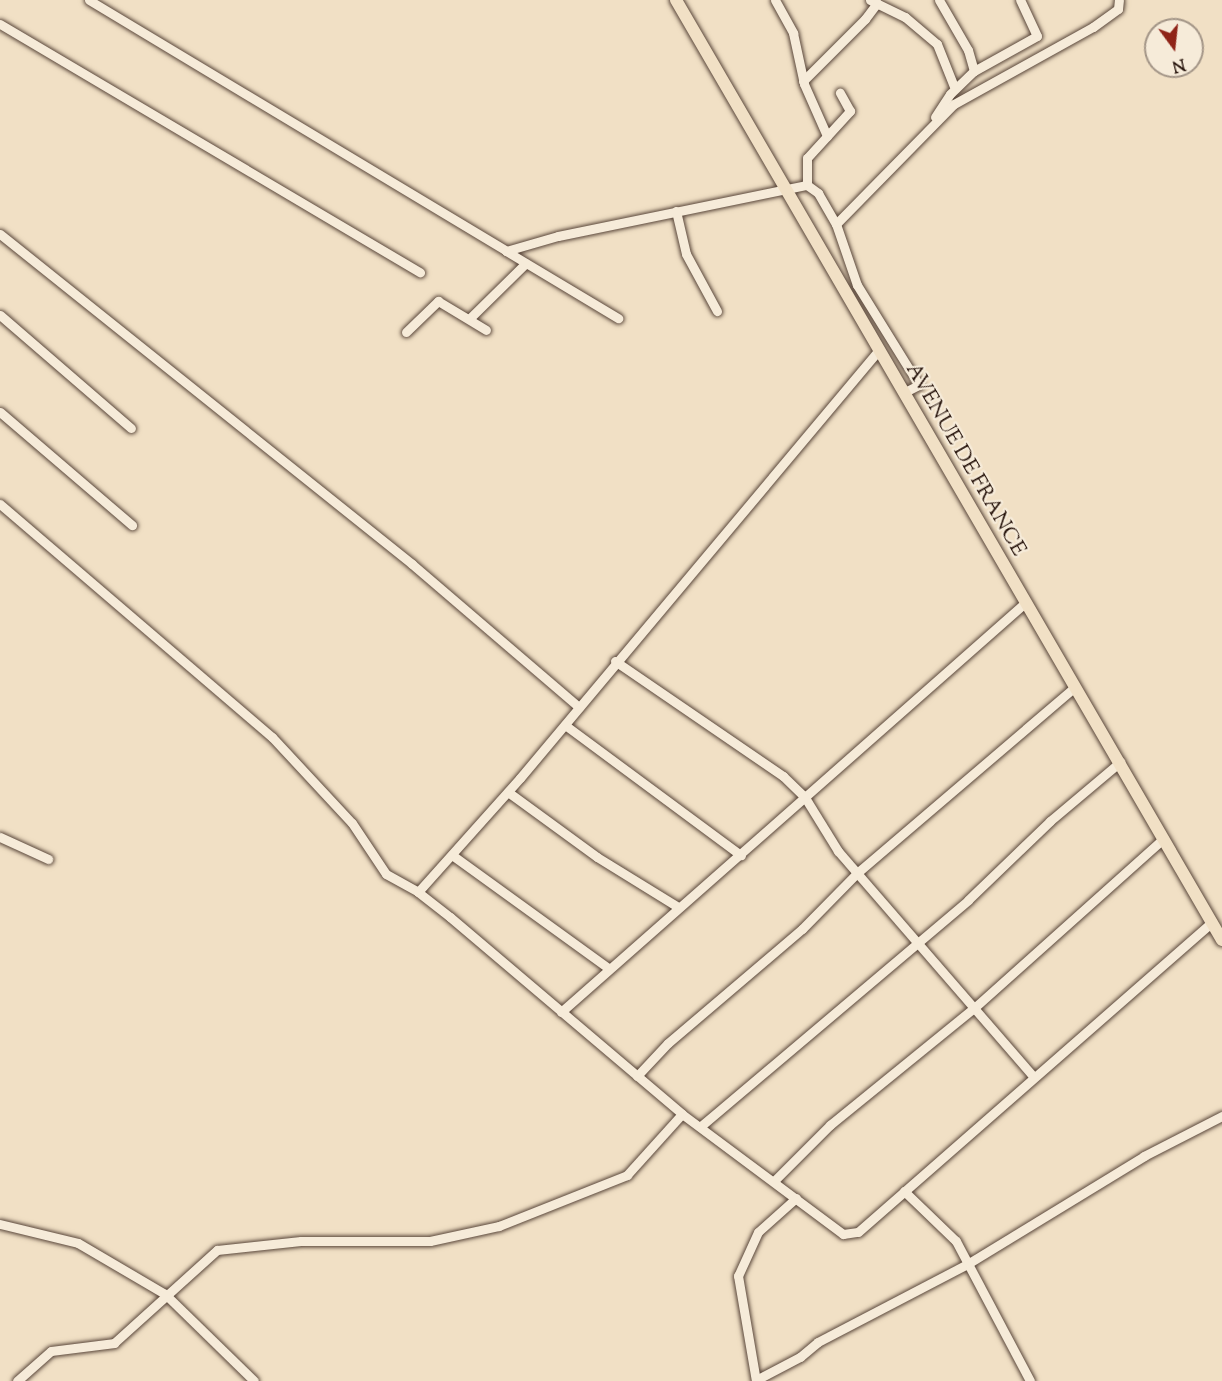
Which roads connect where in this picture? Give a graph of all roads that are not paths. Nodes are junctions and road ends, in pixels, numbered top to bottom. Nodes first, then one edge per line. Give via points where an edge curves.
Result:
1 (89, 0) edge
2 (676, 0) edge
3 (775, 0) edge
4 (939, 0) edge
5 (1020, 0) edge
6 (1119, 0) edge
7 (870, 1) edge
8 (0, 24) edge
9 (974, 71) junction
10 (803, 81) junction
11 (955, 89) junction
12 (840, 93) dead end
13 (927, 129) junction
14 (827, 136) junction
15 (807, 185) junction
16 (782, 187) junction
17 (676, 211) junction
18 (836, 224) junction
19 (0, 234) edge
20 (507, 251) junction
21 (526, 263) junction
22 (420, 272) dead end
23 (717, 311) dead end
24 (0, 315) edge
25 (470, 318) junction
26 (618, 318) dead end
27 (486, 330) dead end
28 (406, 332) dead end
29 (878, 351) junction
30 (903, 393) junction
31 (0, 411) edge
32 (131, 428) dead end
33 (0, 504) edge
34 (132, 525) dead end
35 (1026, 602) junction
36 (615, 661) junction
37 (1075, 687) junction
38 (579, 707) junction
39 (565, 725) junction
40 (1120, 762) junction
41 (508, 792) junction
42 (804, 796) junction
43 (0, 837) edge
44 (1163, 839) junction
45 (452, 855) junction
46 (741, 855) junction
47 (48, 859) dead end
48 (856, 873) junction
49 (418, 892) junction
50 (678, 907) junction
51 (1212, 922) junction
52 (917, 940) junction
53 (1222, 940) edge
54 (608, 968) junction
55 (974, 1008) junction
56 (561, 1012) junction
57 (637, 1076) junction
58 (1033, 1076) junction
59 (682, 1114) junction
60 (1222, 1116) edge
61 (701, 1126) junction
62 (775, 1180) junction
63 (904, 1191) junction
64 (796, 1198) junction
65 (0, 1224) edge
66 (969, 1263) junction
67 (165, 1294) junction
68 (756, 1380) edge
69 (17, 1381) edge
70 (254, 1381) edge
71 (1030, 1381) edge

1 - 20 street
2 - 16 main road, AVENUE DE FRANCE
3 - 10 street via 799,48
4 - 9 street via 968,50
5 - 9 street via 1037,36
6 - 13 street via 1118,9 1093,27 954,104
7 - 10 street via 866,20
7 - 11 street via 905,17 937,44
8 - 22 street
9 - 11 street
10 - 14 street
11 - 13 street
12 - 14 street via 850,111
13 - 18 street
14 - 15 street via 807,158
15 - 16 street
15 - 18 street via 818,193
16 - 17 street
16 - 29 main road, AVENUE DE FRANCE
17 - 20 street
17 - 23 street via 686,254
18 - 30 street via 857,285 919,385
19 - 38 street via 412,564
20 - 21 street
21 - 25 street
21 - 26 street
24 - 32 street
25 - 27 street
25 - 28 street via 436,301
29 - 30 main road, AVENUE DE FRANCE
29 - 36 street
30 - 35 main road, AVENUE DE FRANCE
31 - 34 street
33 - 49 street via 267,733 357,830 386,874
35 - 37 main road, AVENUE DE FRANCE
35 - 42 street
36 - 38 street
36 - 42 street via 783,776
37 - 40 main road, AVENUE DE FRANCE
37 - 48 street
38 - 39 street
39 - 41 street
39 - 46 street
40 - 44 main road, AVENUE DE FRANCE
40 - 52 street via 1050,821 968,900
41 - 45 street
41 - 50 street via 597,857
42 - 46 street
42 - 48 street via 835,848
43 - 47 street
44 - 51 main road, AVENUE DE FRANCE
44 - 55 street
45 - 49 street
45 - 54 street
46 - 50 street
48 - 52 street
48 - 57 street via 798,932 668,1043
49 - 56 street
50 - 54 street
51 - 53 main road, AVENUE DE FRANCE
51 - 58 street
52 - 55 street
52 - 61 street
54 - 56 street
55 - 58 street
55 - 62 street via 830,1125
56 - 57 street
57 - 59 street
58 - 63 street
59 - 61 street
59 - 67 street via 627,1175 503,1225 430,1241 301,1241 222,1249 212,1253
60 - 66 street via 1144,1156
61 - 62 street
62 - 64 street
63 - 64 street via 851,1234 835,1228
63 - 66 street via 950,1234
64 - 68 street via 758,1232 738,1276
65 - 67 street via 74,1242
66 - 68 street via 836,1332
66 - 71 street
67 - 69 street via 114,1343 51,1351
67 - 70 street

